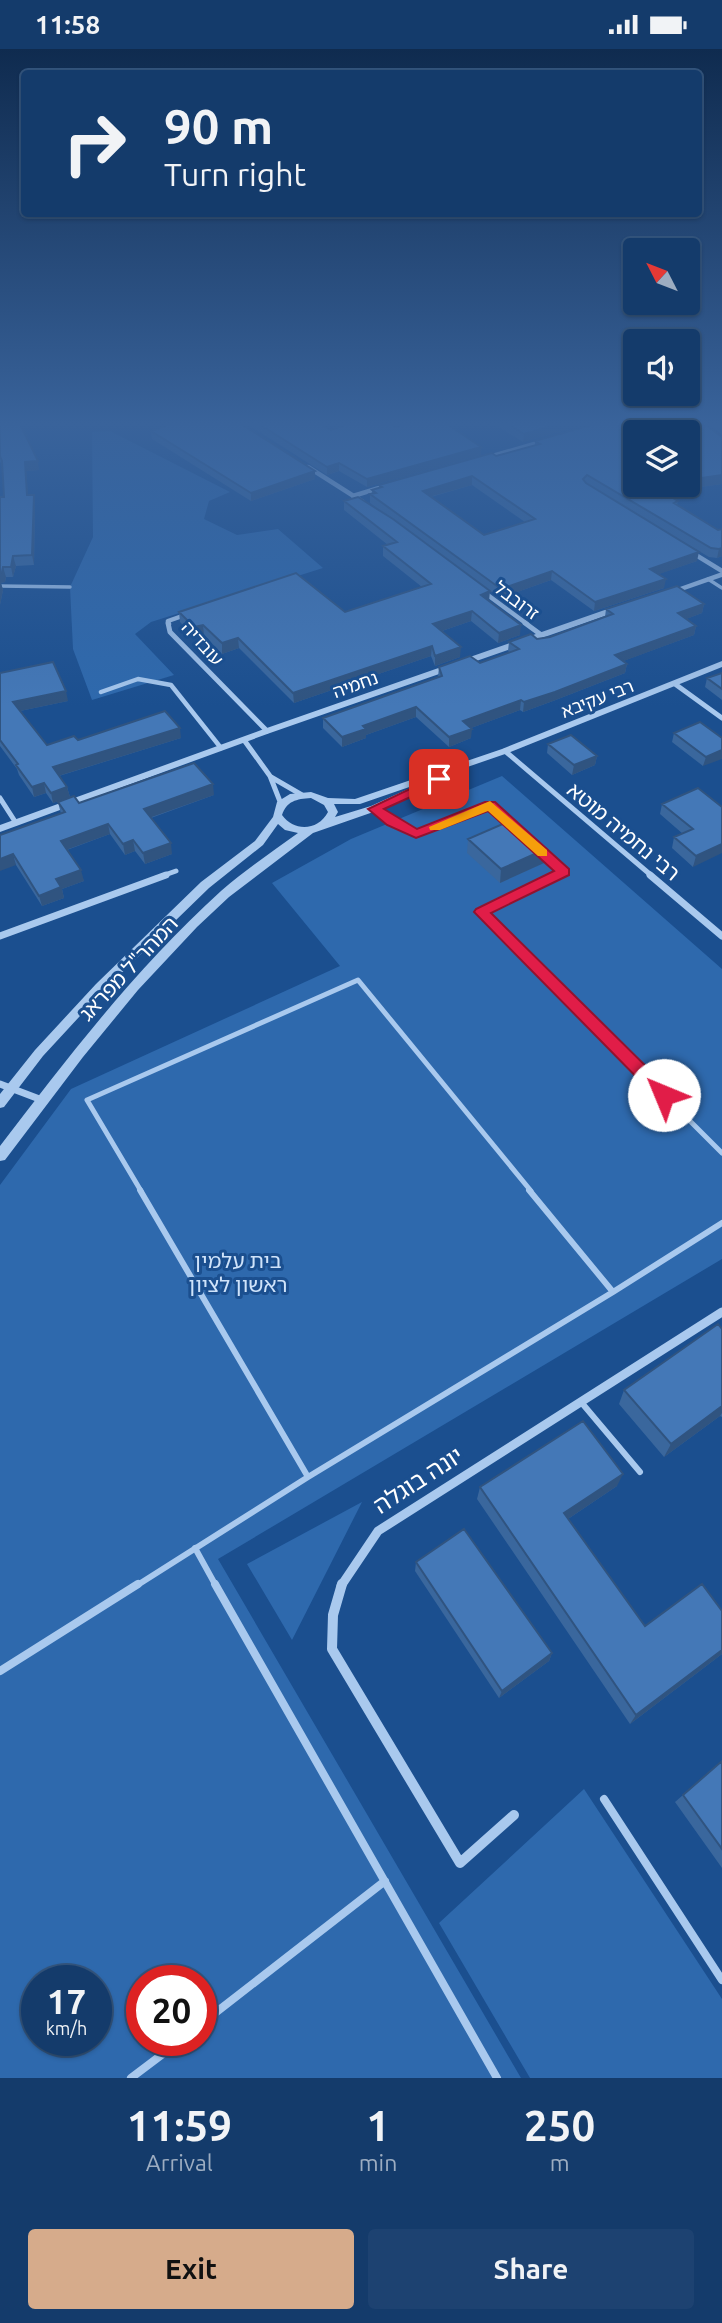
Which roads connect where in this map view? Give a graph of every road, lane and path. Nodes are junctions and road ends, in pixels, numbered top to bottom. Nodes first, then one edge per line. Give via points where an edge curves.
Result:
1 (688, 550) edge
2 (722, 573) edge
3 (708, 579) junction
4 (0, 586) edge
5 (69, 587) dead end
6 (722, 588) edge
7 (485, 593) edge
8 (656, 596) edge
9 (630, 605) edge
10 (194, 613) edge
11 (540, 635) junction
12 (722, 664) edge
13 (675, 684) junction
14 (101, 692) dead end
15 (722, 718) edge
16 (267, 731) junction
17 (244, 740) junction
18 (221, 748) junction
19 (505, 751) junction
20 (482, 759) junction
21 (270, 776) junction
22 (302, 795) junction
23 (0, 798) edge
24 (327, 801) junction
25 (281, 804) junction
26 (375, 809) junction
27 (278, 817) junction
28 (16, 823) junction
29 (327, 824) junction
30 (0, 829) edge
31 (310, 830) junction
32 (518, 830) edge
33 (536, 847) edge
34 (176, 871) dead end
35 (0, 936) edge
36 (722, 936) edge
37 (6, 1087) edge
38 (42, 1100) junction
39 (0, 1103) edge
40 (722, 1153) edge
41 (0, 1156) edge
42 (722, 1223) edge
43 (613, 1292) junction
44 (722, 1312) edge
45 (581, 1402) junction
46 (640, 1472) dead end
47 (308, 1477) junction
48 (194, 1548) junction
49 (0, 1671) edge
50 (604, 1799) dead end
51 (514, 1815) dead end
52 (384, 1881) junction
53 (722, 1980) edge
54 (217, 2011) edge
55 (160, 2056) edge
56 (131, 2078) edge
57 (497, 2078) edge

1 - 2 street
2 - 3 street
3 - 6 lane
3 - 8 street
4 - 5 street
7 - 11 street, זרובבל
9 - 11 street, נחמיה
10 - 16 street, עובדיה via 168,621 170,632
11 - 16 street, נחמיה
12 - 13 street, רבי עקיבא
13 - 15 street
13 - 19 street, רבי עקיבא
14 - 18 lane via 138,678 172,685
16 - 17 street, נחמיה
17 - 18 street, נחמיה
17 - 21 street
18 - 28 street, נחמיה
19 - 20 street, רבי עקיבא
19 - 36 street, רבי נחמיה מוטא
20 - 24 street via 356,802
20 - 26 street
21 - 22 street
21 - 25 street
22 - 24 street
22 - 25 street
23 - 28 street
24 - 29 street via 333,812
25 - 27 street
26 - 29 street
26 - 32 lane via 416,834 490,805
27 - 31 street via 291,828
27 - 37 street, המהר"ל מפראג via 259,843 205,885 100,986
28 - 30 street, נחמיה
29 - 31 street
31 - 38 street, המהר"ל מפראג via 208,911 92,1034
33 - 40 lane via 564,872 481,912
34 - 35 street
37 - 38 street
37 - 39 street, המהר"ל מפראג
38 - 41 street, המהר"ל מפראג
42 - 43 lane
43 - 47 lane
43 - 47 lane via 358,980 87,1100
44 - 45 street, יונה בוגלה
45 - 46 lane
45 - 51 street, יונה בוגלה via 378,1531 345,1577 331,1612 332,1649 460,1863
47 - 48 lane
48 - 49 lane
48 - 52 lane
50 - 53 lane
52 - 54 lane
52 - 57 lane
55 - 56 lane

